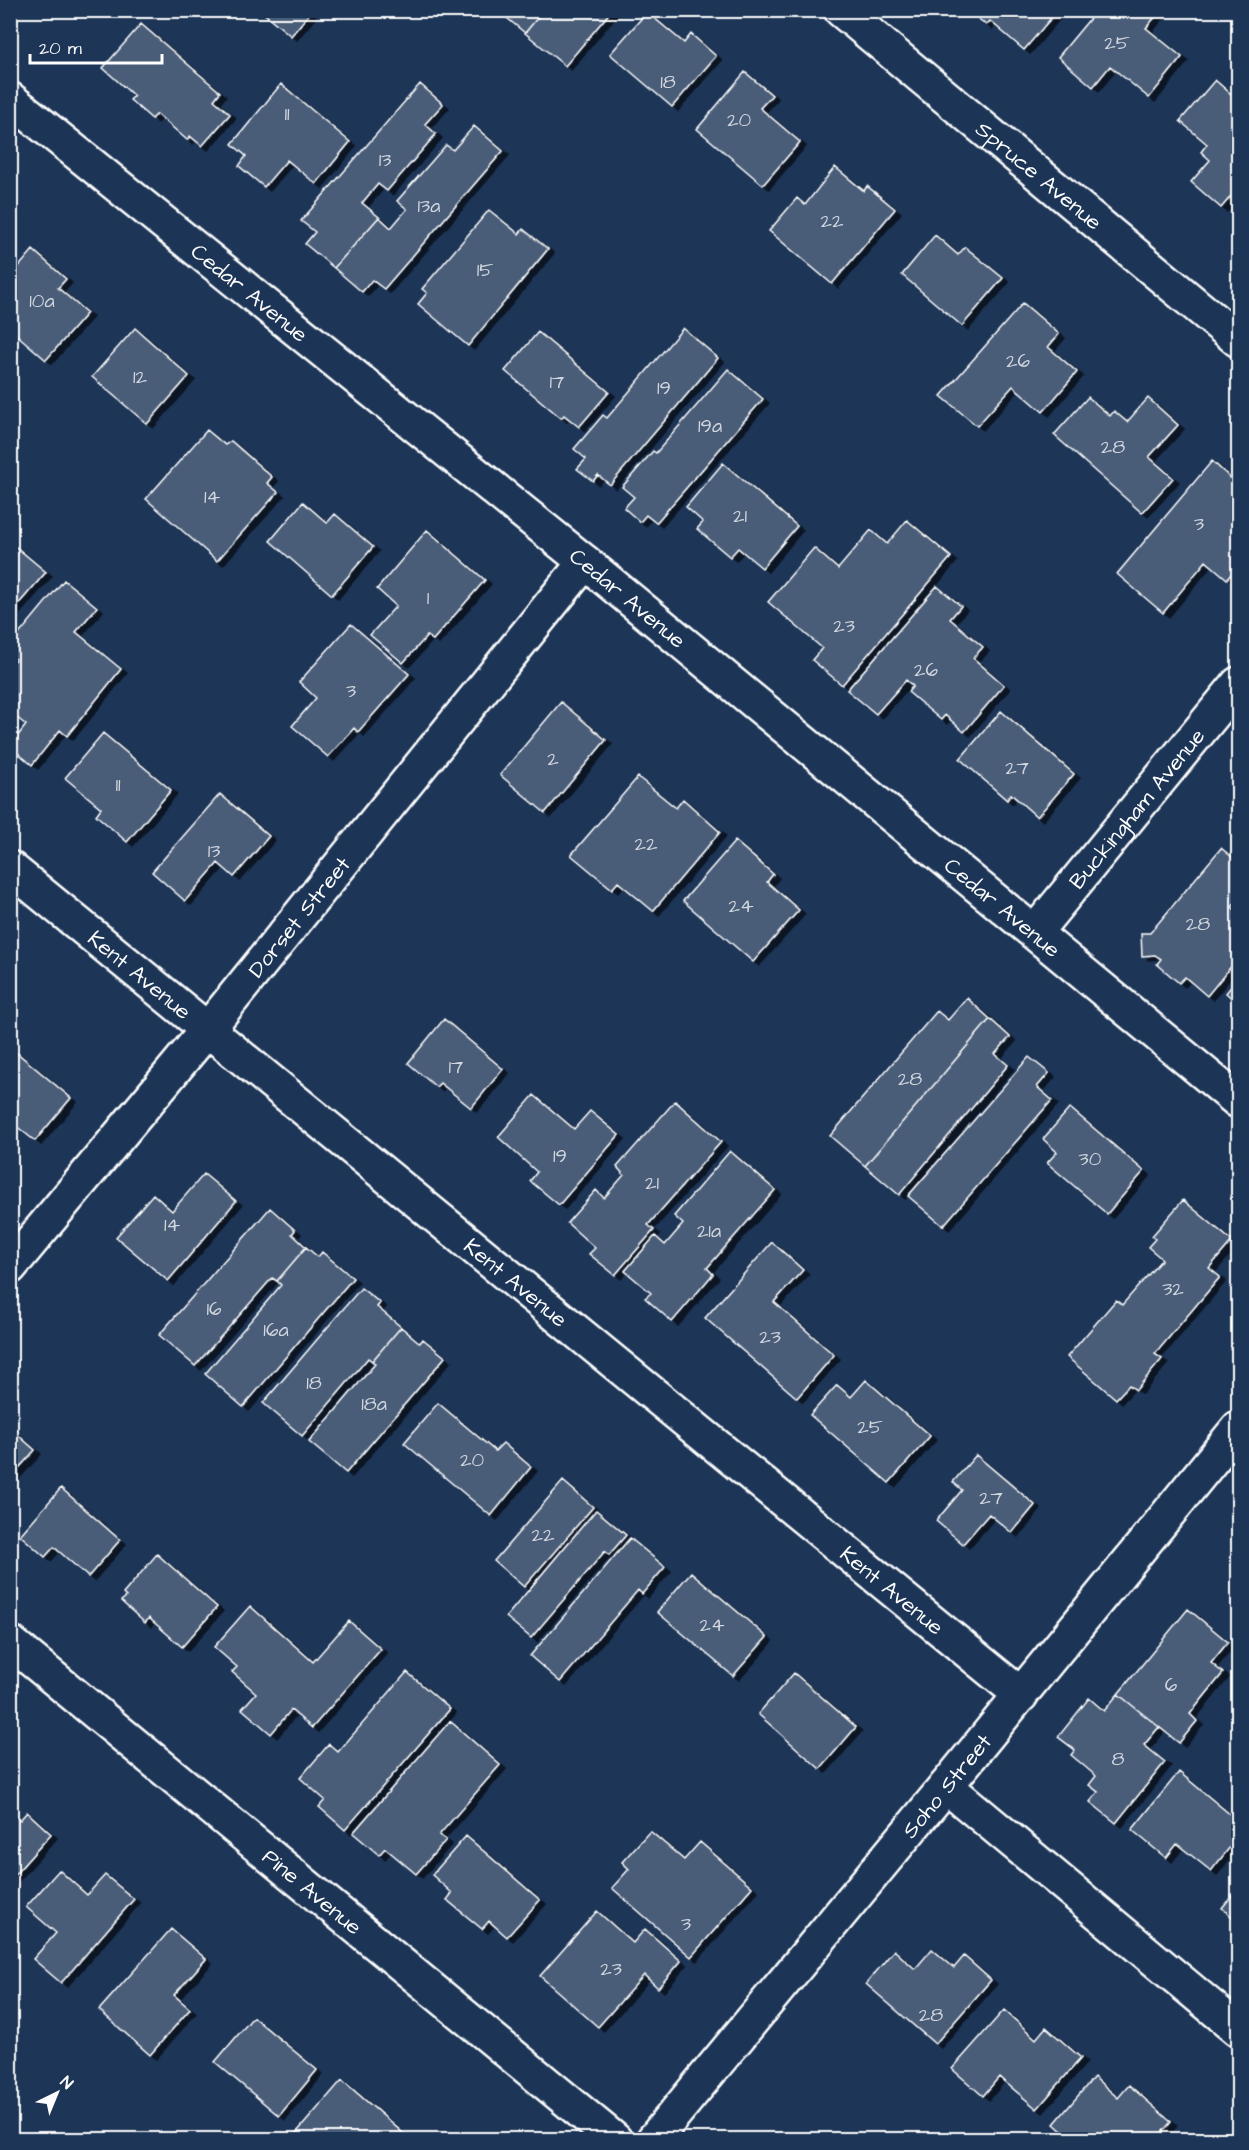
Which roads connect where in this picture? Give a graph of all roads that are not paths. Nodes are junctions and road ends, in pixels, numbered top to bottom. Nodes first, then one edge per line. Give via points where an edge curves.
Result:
1 (841, 10) edge
2 (10, 99) edge
3 (1239, 340) edge
4 (585, 562) junction
5 (1239, 684) edge
6 (10, 868) edge
7 (1035, 932) junction
8 (207, 1030) junction
9 (1239, 1101) edge
10 (10, 1268) edge
11 (1239, 1428) edge
12 (10, 1642) edge
13 (1021, 1695) junction
14 (946, 1786) junction
15 (1239, 2029) edge
16 (615, 2139) edge
17 (653, 2139) edge

1 - 3 street, Spruce Avenue
2 - 4 street, Cedar Avenue
4 - 7 street, Cedar Avenue
4 - 8 street, Dorset Street
5 - 7 street, Buckingham Avenue
6 - 8 street, Kent Avenue
7 - 9 street, Cedar Avenue
8 - 10 street, Dorset Street
8 - 13 street, Kent Avenue
11 - 13 street, Soho Street
12 - 16 street, Pine Avenue
13 - 14 street, Soho Street
14 - 15 street
14 - 17 street, Soho Street

